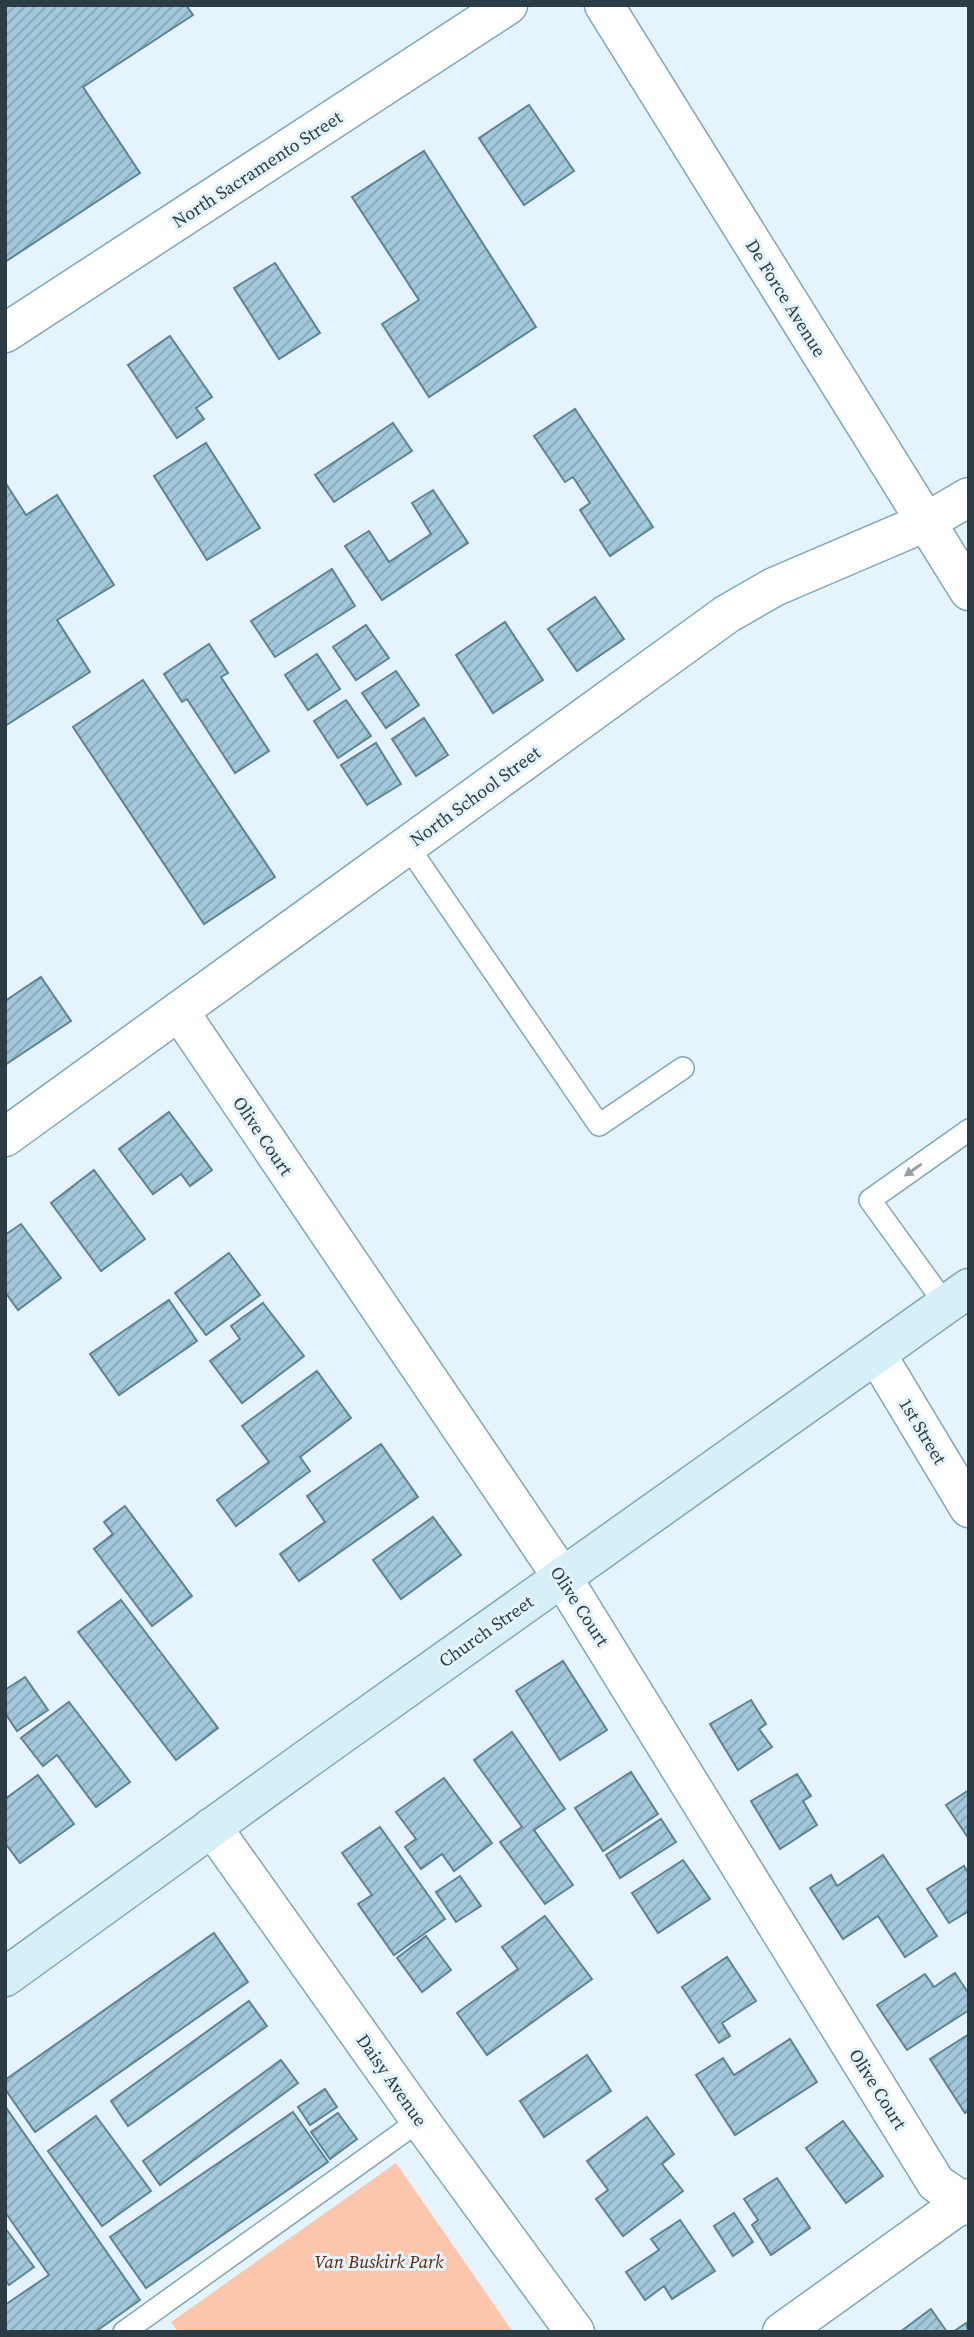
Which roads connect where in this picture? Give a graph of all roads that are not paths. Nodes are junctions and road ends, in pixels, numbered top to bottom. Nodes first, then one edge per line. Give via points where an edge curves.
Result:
1 (508, 5) edge
2 (604, 5) edge
3 (5, 333) edge
4 (969, 497) edge
5 (926, 522) junction
6 (969, 591) edge
7 (407, 845) junction
8 (178, 1011) junction
9 (683, 1068) dead end
10 (969, 1130) edge
11 (5, 1137) edge
12 (958, 1296) edge
13 (877, 1355) junction
14 (969, 1508) edge
15 (562, 1577) junction
16 (212, 1827) junction
17 (5, 1977) edge
18 (420, 2120) junction
19 (967, 2202) edge
20 (124, 2332) edge
21 (575, 2332) edge
22 (782, 2332) edge

1 - 3 street, North Sacramento Street
2 - 5 street, De Force Avenue
4 - 5 street, North School Street
5 - 6 street, De Force Avenue
5 - 7 street, North School Street via 774,587 727,614
7 - 8 street, North School Street
7 - 9 lane via 599,1125
8 - 11 street, North School Street
8 - 15 street, Olive Court
10 -> 12 lane via 870,1200
12 - 13 street, Church Street
13 - 14 street, 1st Street
13 - 15 street, Church Street
15 - 16 street, Church Street
15 - 19 street, Olive Court via 936,2183
16 - 17 street, Church Street
16 - 18 street, Daisy Avenue
18 - 20 lane
18 - 21 street, Daisy Avenue
19 - 22 street

